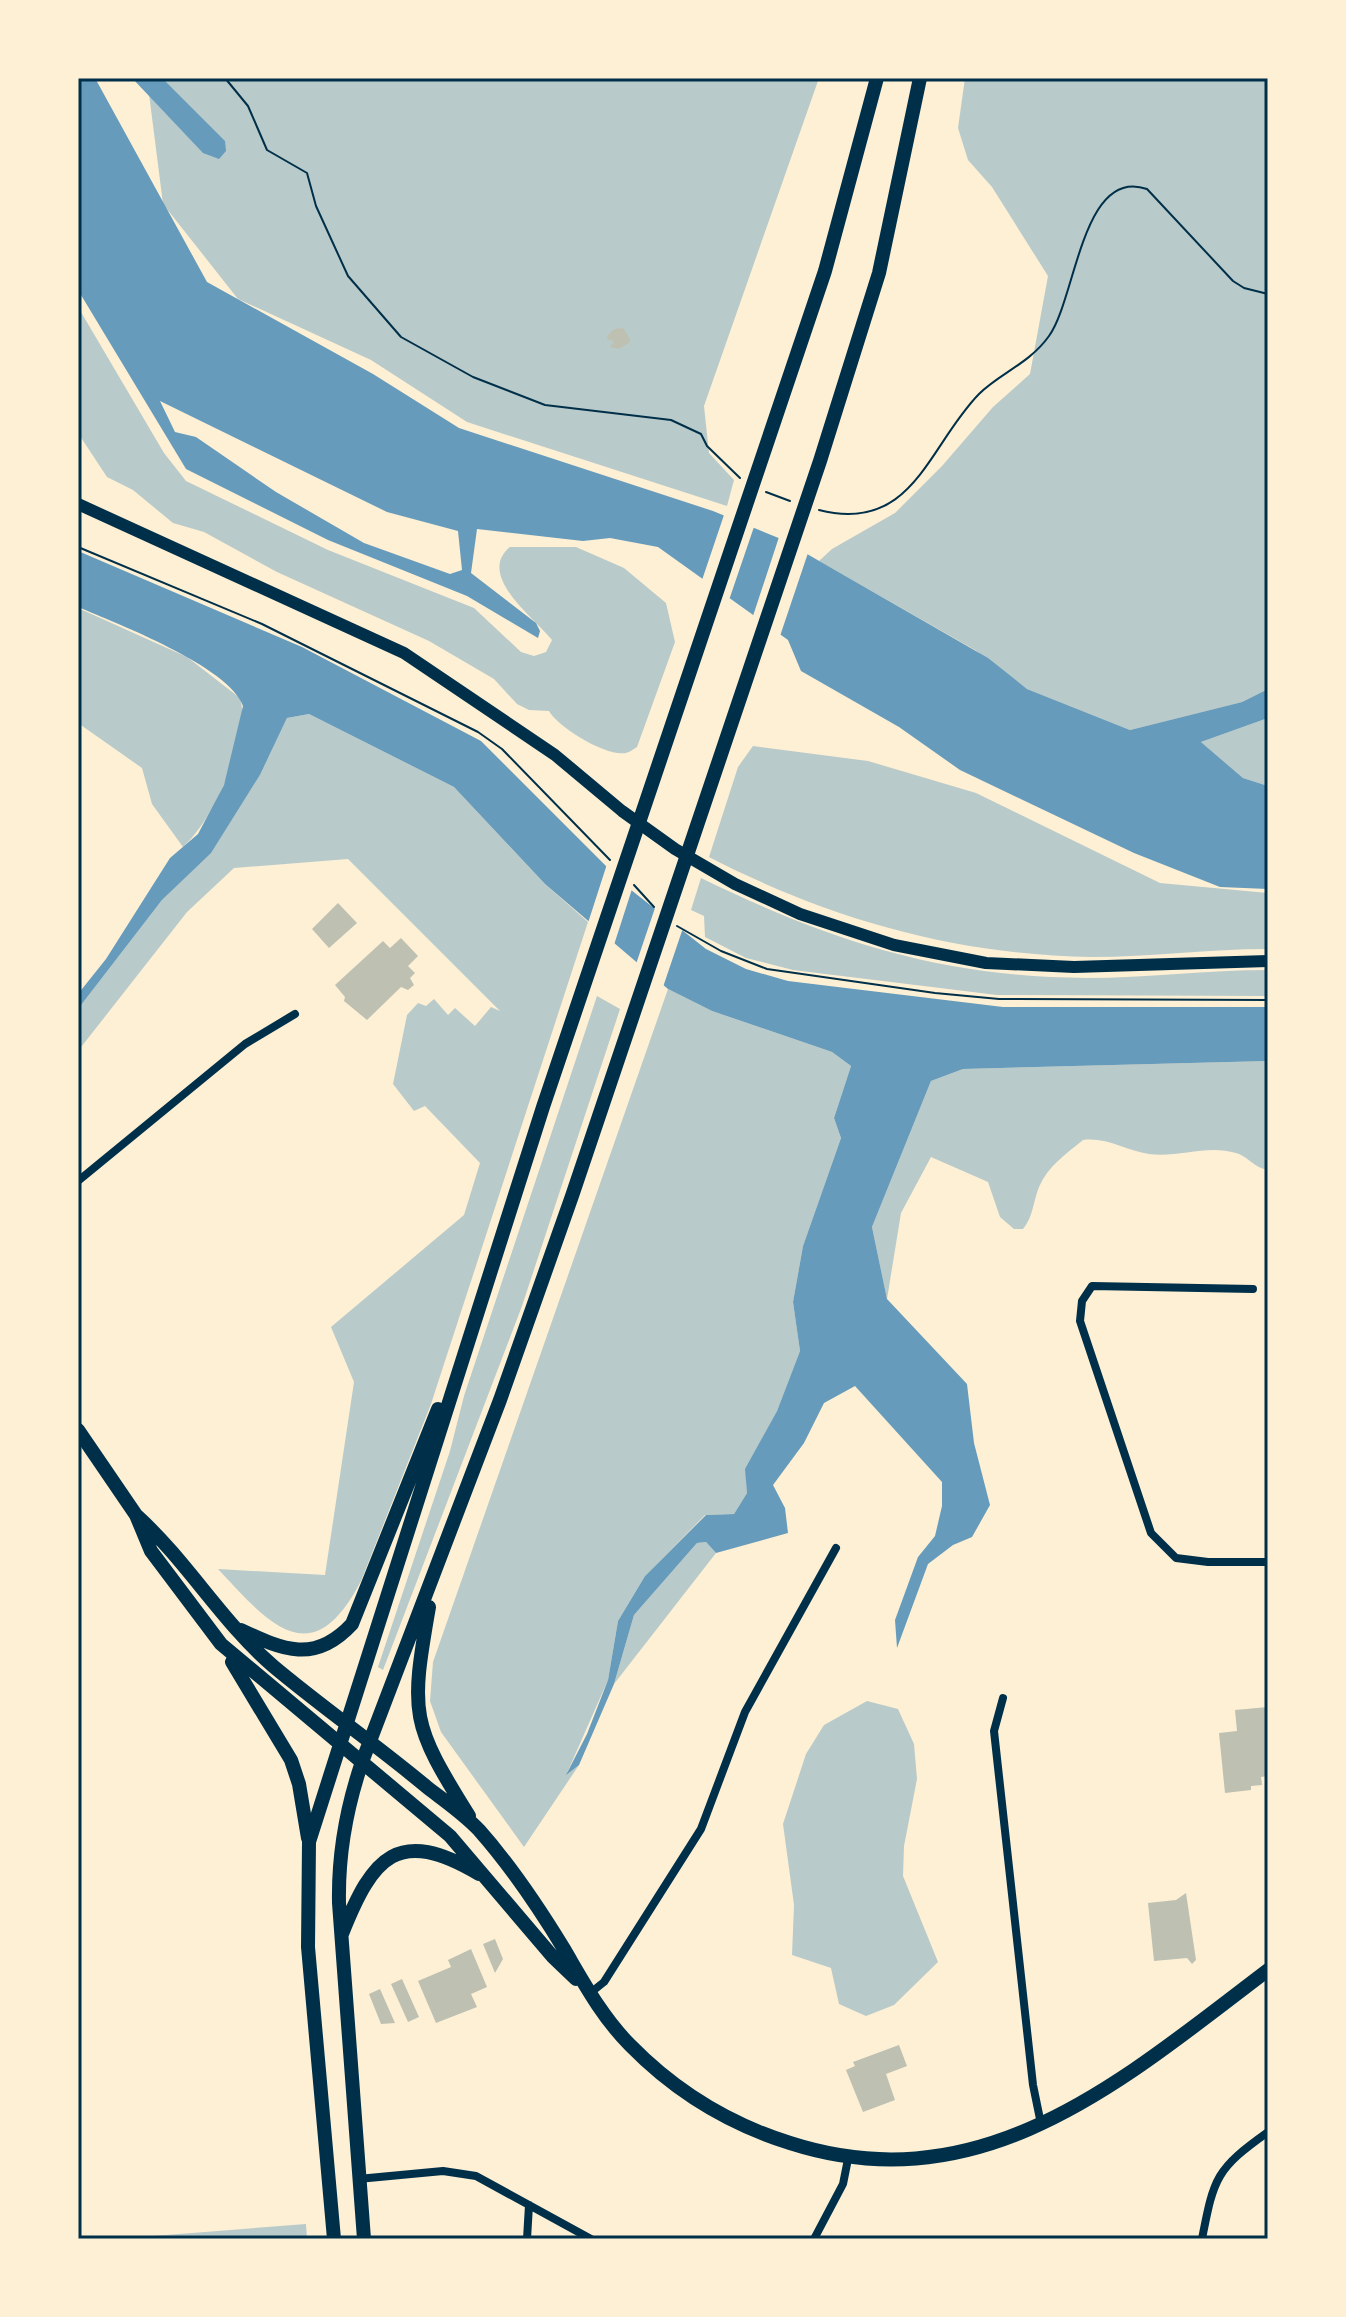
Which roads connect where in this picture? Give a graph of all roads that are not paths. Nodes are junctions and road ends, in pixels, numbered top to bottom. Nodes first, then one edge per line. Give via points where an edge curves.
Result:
1 (877, 78) edge
2 (920, 78) edge
3 (78, 504) edge
4 (1268, 961) edge
5 (295, 1014) dead end
6 (78, 1181) edge
7 (1253, 1289) dead end
8 (467, 1346) junction
9 (78, 1430) edge
10 (136, 1515) junction
11 (836, 1548) dead end
12 (1268, 1562) edge
13 (434, 1575) junction
14 (233, 1627) junction
15 (221, 1644) junction
16 (1003, 1698) dead end
17 (346, 1722) junction
18 (370, 1740) junction
19 (338, 1743) junction
20 (362, 1762) junction
21 (477, 1828) junction
22 (309, 1842) junction
23 (489, 1880) junction
24 (530, 1896) junction
25 (512, 1909) junction
26 (341, 1938) junction
27 (1268, 1970) edge
28 (586, 1990) junction
29 (1041, 2125) junction
30 (1268, 2132) edge
31 (848, 2159) junction
32 (358, 2179) junction
33 (529, 2205) junction
34 (334, 2239) edge
35 (364, 2239) edge
36 (527, 2239) edge
37 (591, 2239) edge
38 (814, 2239) edge
39 (1202, 2239) edge

1 - 8 main road via 830,256
2 - 13 main road via 879,273 820,461 630,1028
3 - 4 main road via 404,653 555,755 675,849 800,914 894,945 986,963 1074,967
5 - 6 street via 245,1044
7 - 12 street via 1092,1286 1082,1301 1080,1321 1151,1533 1176,1558
8 - 14 main road via 352,1624 333,1642 304,1650 272,1644
8 - 17 main road
9 - 10 main road
10 - 14 main road via 165,1541
10 - 15 main road via 151,1551
11 - 28 street via 745,1712 701,1829 604,1982
13 - 18 main road
13 - 21 main road via 416,1702 425,1740
14 - 17 main road
15 - 19 main road
15 - 22 main road via 291,1760
16 - 29 street via 994,1731
17 - 18 main road
17 - 19 main road
18 - 20 main road
18 - 21 main road
19 - 20 main road
19 - 22 main road
20 - 23 main road via 435,1821
20 - 26 main road via 340,1850
21 - 24 main road
22 - 34 main road via 308,1947
23 - 25 main road
23 - 26 main road via 440,1853 415,1850 393,1856 367,1878
24 - 25 main road
24 - 28 main road
25 - 28 main road
26 - 32 main road
27 - 29 main road via 1106,2089
28 - 31 main road via 628,2044 716,2113 776,2139
29 - 31 main road via 947,2155 900,2161
30 - 39 street via 1231,2159 1213,2185
31 - 38 street via 843,2184
32 - 33 street via 443,2171 476,2176
32 - 35 main road
33 - 36 street
33 - 37 street

